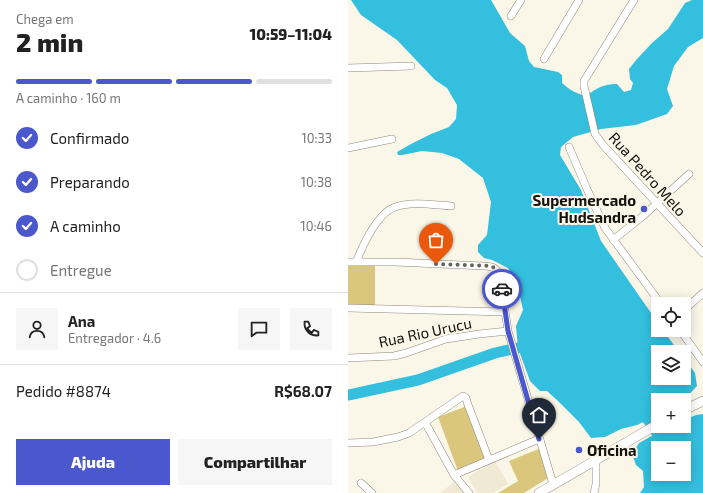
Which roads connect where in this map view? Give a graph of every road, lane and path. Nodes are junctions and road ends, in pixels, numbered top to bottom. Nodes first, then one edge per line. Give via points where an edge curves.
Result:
1 (521, 0) edge
2 (579, 0) edge
3 (634, 0) edge
4 (511, 16) dead end
5 (544, 59) dead end
6 (411, 66) dead end
7 (348, 68) edge
8 (392, 139) dead end
9 (570, 147) dead end
10 (348, 148) edge
11 (689, 174) dead end
12 (656, 203) junction
13 (451, 206) dead end
14 (613, 240) junction
15 (703, 253) edge
16 (348, 262) edge
17 (356, 262) junction
18 (703, 293) edge
19 (656, 297) edge
20 (691, 304) edge
21 (348, 308) edge
22 (505, 312) junction
23 (508, 331) junction
24 (685, 337) edge
25 (348, 358) edge
26 (703, 362) edge
27 (703, 400) edge
28 (691, 406) edge
29 (425, 422) junction
30 (651, 428) edge
31 (539, 439) junction
32 (348, 443) edge
33 (489, 460) junction
34 (596, 461) junction
35 (454, 475) junction
36 (361, 483) dead end
37 (553, 484) junction
38 (372, 493) edge
39 (469, 493) edge
40 (539, 493) edge
41 (594, 493) edge

1 - 4 street
2 - 5 street
3 - 12 street, Rua Pedro Melo via 584,81 584,86 596,134
6 - 7 street
8 - 10 street
9 - 14 street via 599,217
11 - 12 street
12 - 14 street
12 - 15 street, Rua Pedro Melo
13 - 17 street via 408,204 394,207 384,214 370,231
14 - 19 street
16 - 17 street
17 - 22 street via 491,266 500,277
18 - 20 street
21 - 22 street
22 - 23 street
23 - 25 street, Rua Rio Urucu via 446,339 394,356
23 - 31 street
24 - 26 street
27 - 28 main road
29 - 32 street via 398,437
29 - 33 street via 463,396 466,398
29 - 35 street
30 - 34 main road
31 - 33 street
31 - 37 street
33 - 35 street
34 - 37 main road
34 - 41 street
35 - 39 street
36 - 38 street
37 - 40 main road

